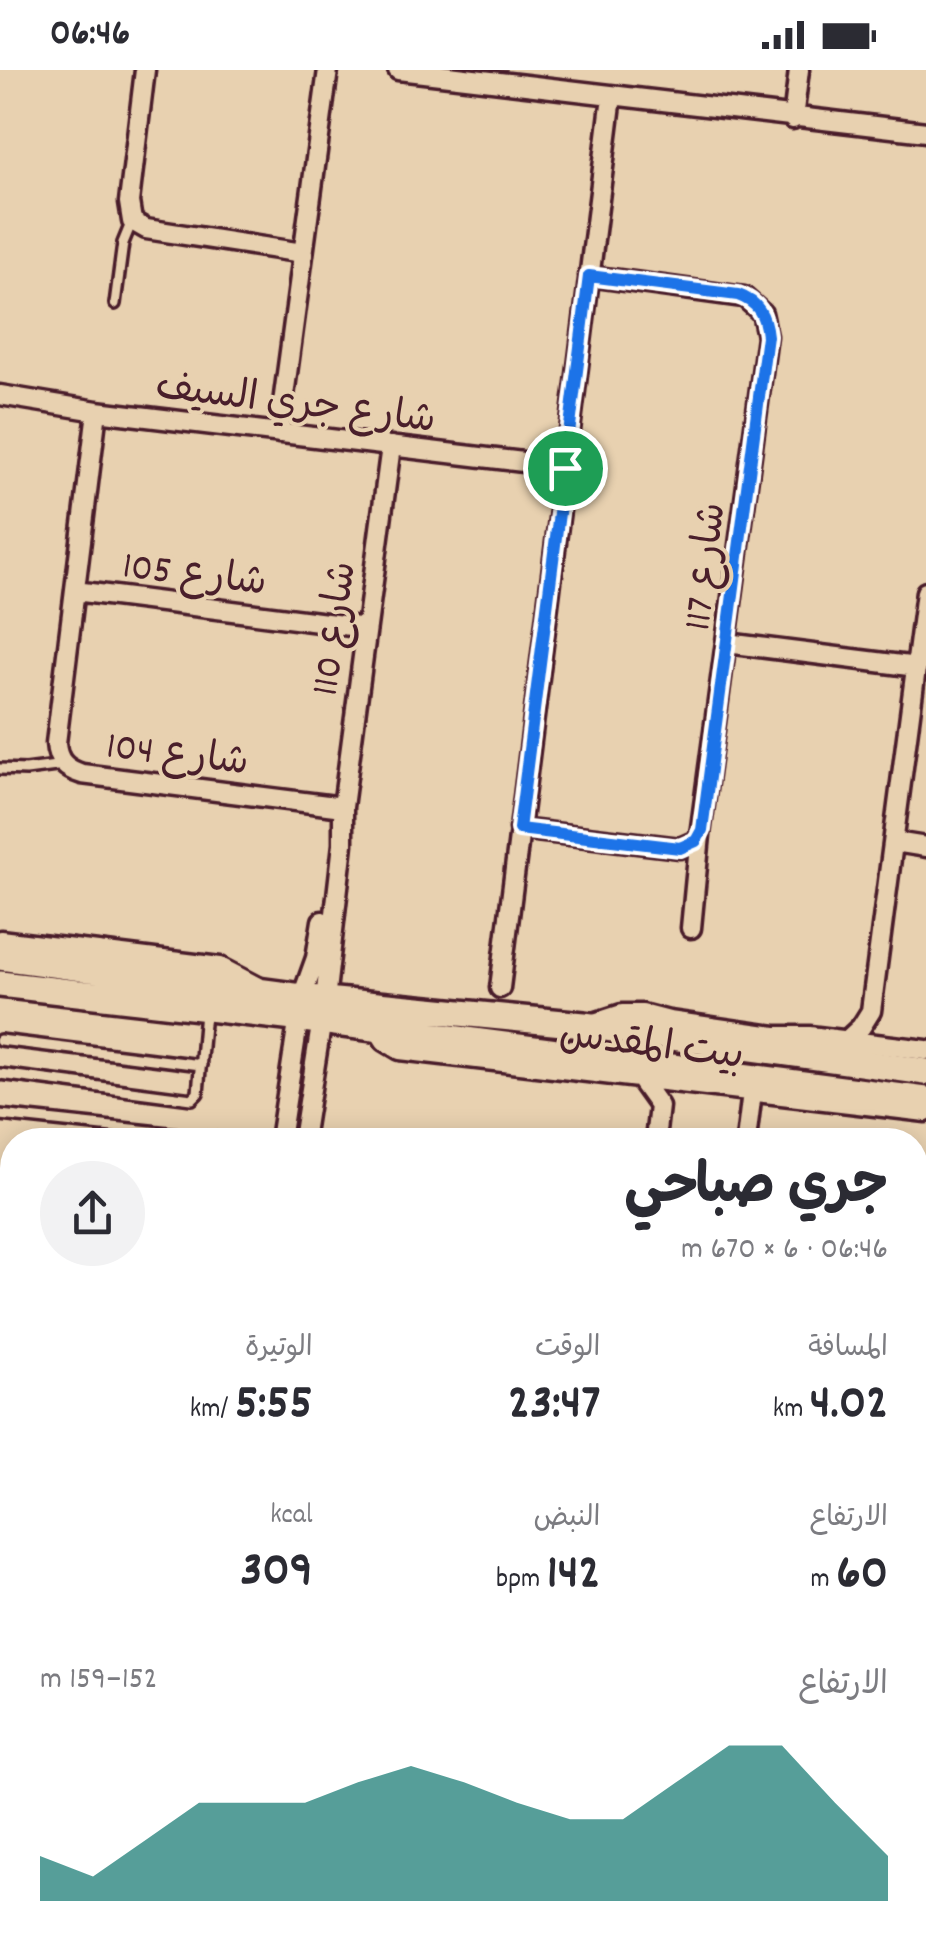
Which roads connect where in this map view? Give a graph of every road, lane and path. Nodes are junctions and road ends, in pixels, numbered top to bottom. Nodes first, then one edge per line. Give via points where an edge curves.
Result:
1 (145, 70) edge
2 (328, 70) edge
3 (398, 70) edge
4 (799, 70) edge
5 (509, 77) edge
6 (612, 96) junction
7 (793, 119) junction
8 (926, 132) edge
9 (132, 221) junction
10 (303, 254) junction
11 (589, 276) junction
12 (115, 304) dead end
13 (6, 397) edge
14 (97, 411) junction
15 (279, 433) junction
16 (391, 446) junction
17 (565, 468) junction
18 (75, 591) junction
19 (926, 592) edge
20 (366, 628) junction
21 (727, 643) junction
22 (917, 668) junction
23 (64, 765) junction
24 (0, 768) edge
25 (343, 812) junction
26 (519, 829) junction
27 (694, 840) junction
28 (895, 842) junction
29 (926, 846) edge
30 (692, 928) dead end
31 (0, 940) edge
32 (0, 957) edge
33 (500, 988) dead end
34 (1, 989) edge
35 (263, 990) junction
36 (204, 1009) junction
37 (311, 1009) junction
38 (870, 1011) junction
39 (584, 1026) junction
40 (378, 1030) junction
41 (0, 1040) edge
42 (846, 1040) junction
43 (890, 1046) junction
44 (926, 1050) edge
45 (201, 1065) junction
46 (926, 1072) edge
47 (0, 1074) edge
48 (639, 1078) junction
49 (690, 1085) junction
50 (752, 1092) junction
51 (926, 1100) edge
52 (660, 1106) junction
53 (926, 1112) edge
54 (0, 1114) edge
55 (115, 1128) edge
56 (283, 1128) edge
57 (303, 1128) edge
58 (657, 1128) edge
59 (748, 1128) edge

1 - 9 street
2 - 10 street
3 - 5 street
4 - 7 street
5 - 6 street
6 - 7 street
6 - 11 street
7 - 8 street
9 - 10 street via 146,229
9 - 12 lane
10 - 15 street
11 - 17 street
11 - 21 street, شارع 117 via 738,295 758,307 766,323
13 - 14 street, شارع جري السيف
14 - 15 street, شارع جري السيف
14 - 18 street, شارع 104
15 - 16 street, شارع جري السيف
16 - 17 street, شارع جري السيف
16 - 20 street, شارع 110
17 - 26 street
18 - 20 street, شارع 105
18 - 23 street, شارع 104 via 56,743
19 - 22 street
20 - 25 street, شارع 110
21 - 22 street
21 - 27 street, شارع 117
22 - 28 street
23 - 24 lane
23 - 25 street, شارع 104 via 82,774
25 - 37 street, شارع 110
26 - 27 street via 680,848
26 - 33 street
27 - 30 street, شارع 117
28 - 29 street
28 - 38 street
31 - 35 street, بيت المقدس via 220,967
32 - 35 street, بيت المقدس
34 - 36 street, بيت المقدس
35 - 37 street, بيت المقدس
36 - 37 street, بيت المقدس
36 - 45 lane
37 - 39 street, بيت المقدس
37 - 40 street, بيت المقدس
37 - 56 street, شارع 110
37 - 57 street, شارع 110
38 - 42 street
38 - 43 street
39 - 42 street, بيت المقدس via 642,1014 775,1036
39 - 46 street, بيت المقدس
40 - 48 street, بيت المقدس via 400,1050
40 - 51 street, بيت المقدس
41 - 45 lane
42 - 43 street, بيت المقدس
43 - 44 street, بيت المقدس
45 - 47 lane via 192,1099
48 - 49 street, بيت المقدس
48 - 52 street
49 - 50 street, بيت المقدس
49 - 52 street
50 - 53 street, بيت المقدس
50 - 59 street
52 - 58 street
54 - 55 lane

